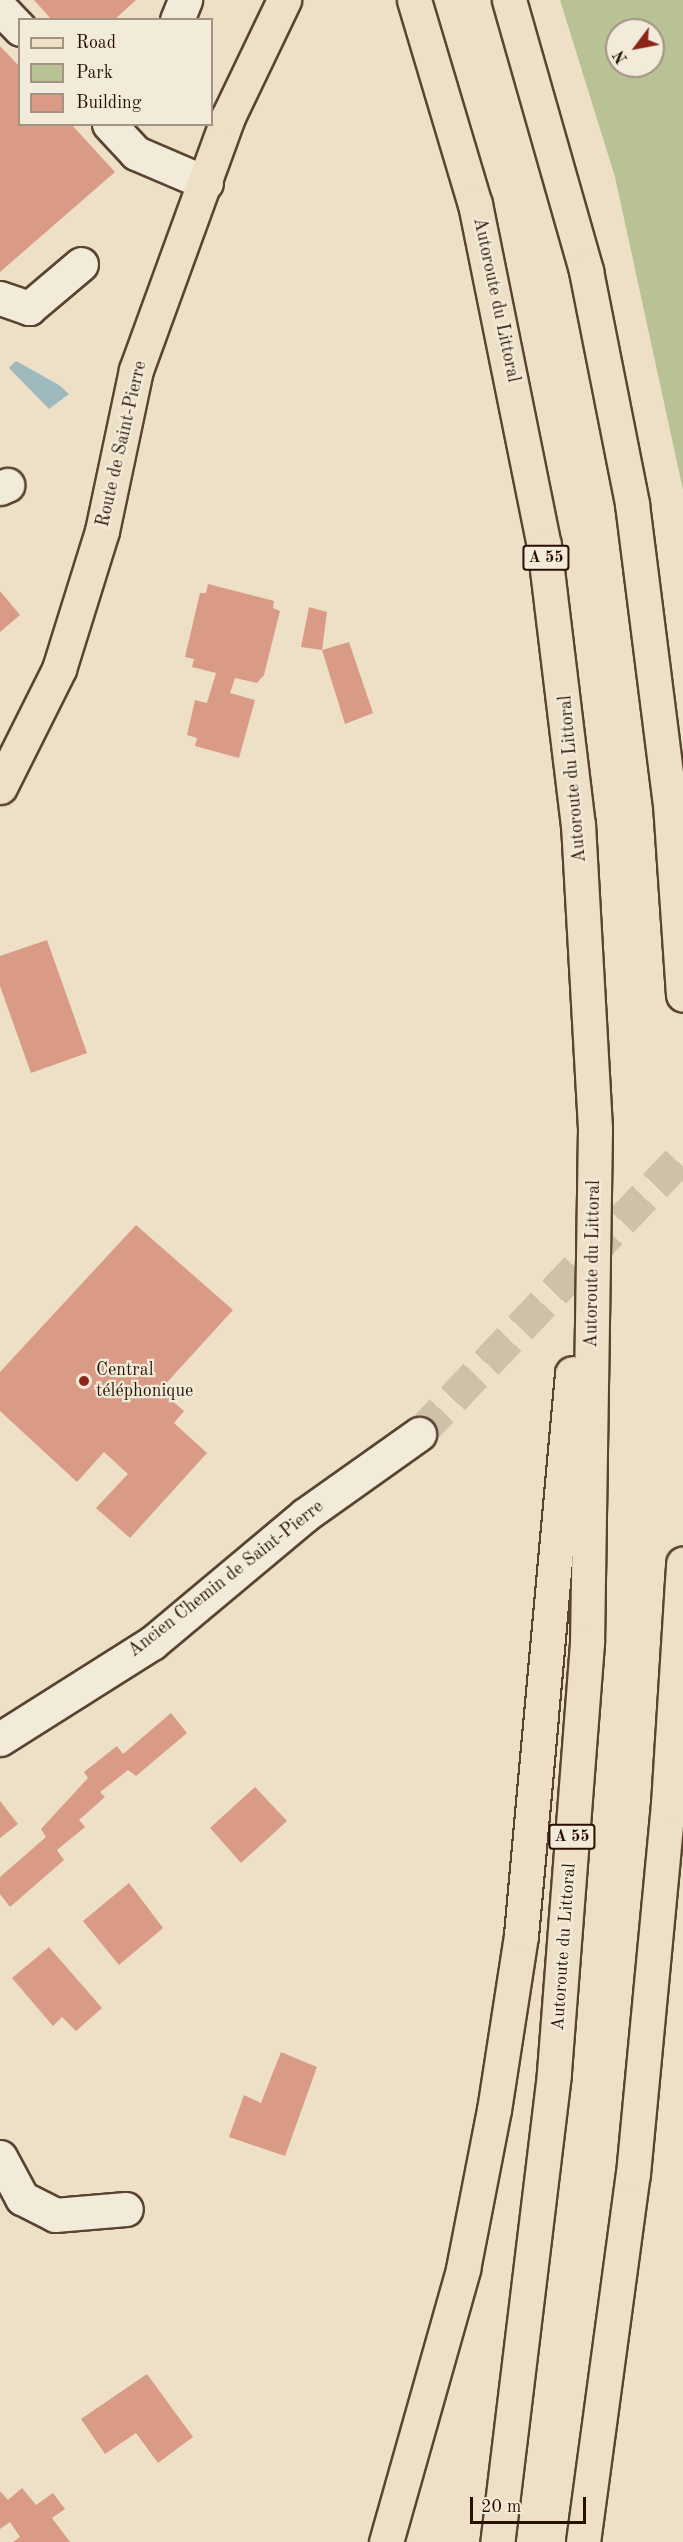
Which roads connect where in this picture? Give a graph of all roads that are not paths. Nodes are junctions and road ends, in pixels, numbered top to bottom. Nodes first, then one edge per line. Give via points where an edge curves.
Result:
1 (185, 0) edge
2 (284, 0) edge
3 (414, 0) edge
4 (508, 0) edge
5 (0, 8) edge
6 (178, 18) edge
7 (18, 27) edge
8 (111, 126) edge
9 (206, 183) junction
10 (81, 264) dead end
11 (0, 298) edge
12 (0, 787) edge
13 (678, 893) junction
14 (683, 956) edge
15 (683, 995) edge
16 (595, 1129) junction
17 (419, 1434) tunnel mouth
18 (683, 1563) edge
19 (0, 1739) edge
20 (0, 2157) edge
21 (126, 2209) dead end
22 (386, 2542) edge
23 (497, 2542) edge
24 (583, 2542) edge

1 - 6 street
2 - 9 main road, Route de Saint-Pierre via 228,117
3 - 16 main road, Autoroute du Littoral / A 55 via 475,204 544,544 579,824
4 - 13 main road via 586,271 632,504 655,662
5 - 7 street
8 - 9 street via 136,153
9 - 12 main road, Route de Saint-Pierre via 136,370 102,531 60,669
10 - 11 street via 29,308
13 - 14 main road
13 - 15 main road
16 - 22 main road via 521,1935 463,2269
16 - 23 main road, Autoroute du Littoral / A 55 via 587,1643 554,2074
17 - 19 street, Ancien Chemin de Saint-Pierre via 305,1515 152,1643
18 - 24 main road via 668,1804 633,2174
20 - 21 street via 22,2198 55,2214

